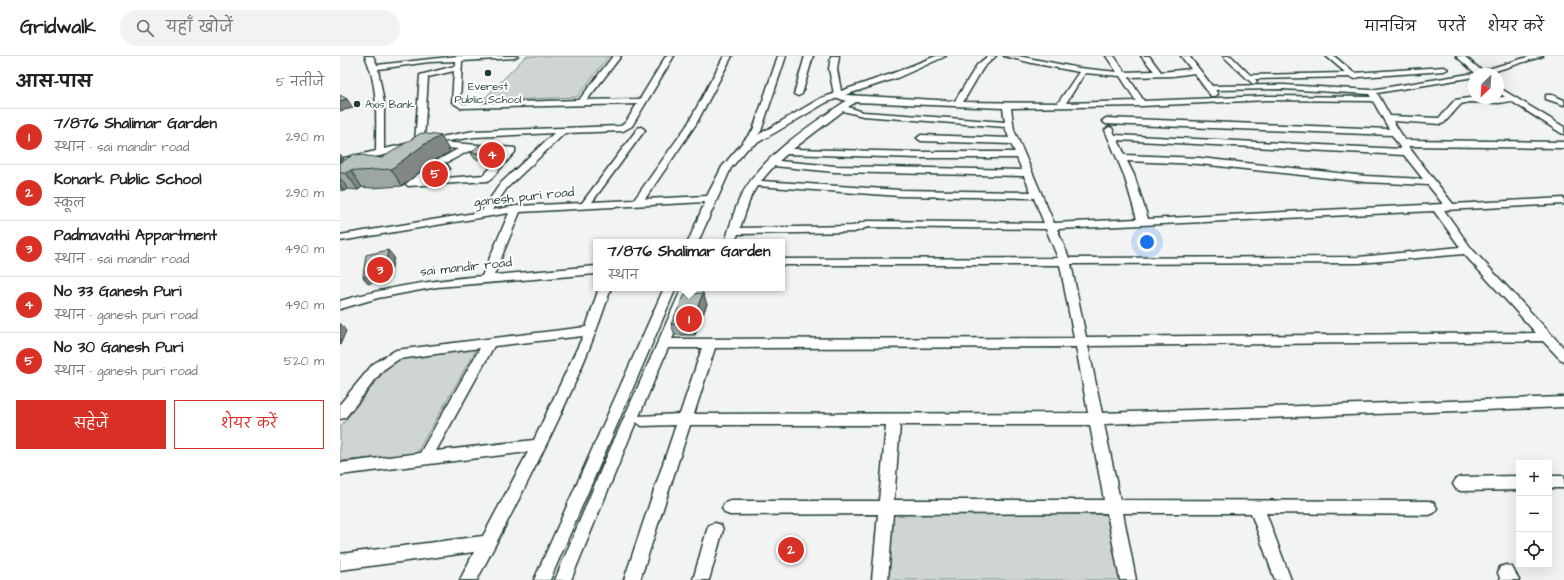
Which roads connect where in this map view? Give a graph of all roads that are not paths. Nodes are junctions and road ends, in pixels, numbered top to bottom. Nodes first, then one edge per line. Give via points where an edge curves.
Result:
1 (369, 56) edge
2 (514, 56) edge
3 (617, 56) edge
4 (670, 56) edge
5 (728, 56) edge
6 (782, 56) edge
7 (809, 56) edge
8 (835, 56) edge
9 (942, 56) edge
10 (992, 56) edge
11 (1008, 56) edge
12 (1110, 56) edge
13 (1145, 56) edge
14 (1185, 56) edge
15 (1227, 56) edge
16 (1330, 56) edge
17 (1472, 56) edge
18 (1539, 56) edge
19 (1461, 57) edge
20 (459, 58) junction
21 (375, 67) junction
22 (458, 68) junction
23 (1471, 68) edge
24 (1498, 68) edge
25 (1444, 69) dead end
26 (1197, 70) junction
27 (1083, 71) junction
28 (1157, 73) junction
29 (1353, 75) junction
30 (1124, 76) junction
31 (1468, 76) edge
32 (1248, 77) junction
33 (1210, 88) junction
34 (1260, 88) junction
35 (1504, 92) edge
36 (798, 94) dead end
37 (838, 95) junction
38 (1374, 95) junction
39 (1549, 97) dead end
40 (1513, 98) junction
41 (1218, 100) junction
42 (643, 101) junction
43 (1563, 101) edge
44 (848, 102) junction
45 (580, 104) junction
46 (957, 104) junction
47 (1142, 104) junction
48 (1102, 105) junction
49 (1007, 106) junction
50 (1061, 106) junction
51 (1387, 118) junction
52 (1106, 121) junction
53 (1009, 125) junction
54 (641, 130) dead end
55 (562, 131) junction
56 (1564, 131) edge
57 (1394, 132) junction
58 (1111, 137) junction
59 (921, 138) dead end
60 (1014, 141) junction
61 (422, 143) junction
62 (1401, 143) junction
63 (1564, 145) edge
64 (744, 147) junction
65 (467, 148) junction
66 (786, 151) junction
67 (380, 152) junction
68 (1406, 152) junction
69 (1021, 155) junction
70 (1122, 158) junction
71 (340, 162) edge
72 (773, 163) junction
73 (1029, 173) junction
74 (1430, 182) junction
75 (755, 183) junction
76 (1038, 195) junction
77 (711, 198) junction
78 (1564, 201) edge
79 (638, 202) junction
80 (586, 204) junction
81 (1436, 207) junction
82 (1450, 207) junction
83 (516, 209) junction
84 (485, 213) junction
85 (1143, 221) junction
86 (1050, 226) junction
87 (734, 231) junction
88 (340, 238) edge
89 (694, 239) edge
90 (731, 239) edge
91 (1467, 250) junction
92 (1065, 261) junction
93 (785, 262) edge
94 (593, 270) edge
95 (487, 278) junction
96 (603, 291) edge
97 (669, 291) edge
98 (687, 291) edge
99 (340, 305) edge
100 (591, 331) junction
101 (1546, 337) junction
102 (490, 342) junction
103 (1081, 342) junction
104 (662, 344) junction
105 (710, 344) junction
106 (1564, 356) edge
107 (1564, 402) edge
108 (340, 414) edge
109 (1096, 419) junction
110 (642, 420) dead end
111 (685, 420) junction
112 (893, 420) junction
113 (539, 445) junction
114 (424, 459) junction
115 (340, 469) edge
116 (1552, 482) edge
117 (1564, 482) edge
118 (1516, 483) edge
119 (1461, 484) dead end
120 (1256, 506) junction
121 (1114, 507) junction
122 (730, 508) dead end
123 (886, 508) junction
124 (1429, 508) dead end
125 (715, 530) dead end
126 (488, 543) junction
127 (340, 562) edge
128 (468, 580) edge
129 (542, 580) edge
130 (563, 580) edge
131 (632, 580) edge
132 (701, 580) edge
133 (880, 580) edge
134 (1128, 580) edge
135 (1283, 580) edge

1 - 21 street
2 - 20 street
3 - 45 street
4 - 42 street
5 - 79 street via 692,124
6 - 64 street via 757,131
7 - 36 street
8 - 37 street via 833,69
9 - 37 street
10 - 46 street via 980,67
11 - 27 street
12 - 30 street
13 - 28 street via 1158,70
14 - 26 street
15 - 32 street
16 - 29 street
17 - 19 street
18 - 24 street
19 - 23 street
20 - 21 street
20 - 22 street
21 - 67 street via 379,82
22 - 45 street via 456,102 461,106
22 - 61 street via 424,75
25 - 29 street
26 - 28 street via 1178,74
26 - 33 street
27 - 30 street
27 - 50 street
28 - 30 street
29 - 32 street
29 - 38 street
30 - 47 street
31 - 38 street
32 - 34 street
33 - 34 street
33 - 41 street
34 - 38 street via 1306,87
35 - 40 street
37 - 44 street
37 - 64 street via 824,100
38 - 41 street
38 - 51 street
39 - 43 street
40 - 51 street via 1458,102 1441,121
40 - 56 street
41 - 47 street
42 - 45 street
42 - 55 street via 629,124 623,128
44 - 46 street
44 - 53 street via 864,114
44 - 66 street
46 - 49 street
47 - 48 street
48 - 50 street
48 - 52 street
49 - 50 street
49 - 53 street
51 - 57 street
52 - 57 street
52 - 58 street
53 - 60 street
54 - 80 street
55 - 61 street via 474,134
55 - 84 street via 503,186
57 - 62 street
58 - 68 street
58 - 70 street
59 - 60 street
60 - 69 street
61 - 65 street
61 - 67 street
62 - 63 street
62 - 68 street
64 - 77 street via 727,167
65 - 65 street via 440,163 411,184 487,178 512,150
66 - 69 street
66 - 72 street
67 - 71 street
68 - 74 street
69 - 73 street
70 - 74 street via 1200,161 1365,179
70 - 85 street
72 - 73 street via 835,170
72 - 75 street
73 - 76 street
74 - 82 street
75 - 76 street via 900,193
75 - 87 street via 747,196
76 - 86 street
77 - 79 street, ganesh puri road
77 - 89 street
78 - 82 street
79 - 80 street, ganesh puri road
80 - 83 street, ganesh puri road
81 - 82 street
81 - 85 street via 1228,219
81 - 91 street
83 - 84 street, ganesh puri road
83 - 95 street
84 - 88 street, ganesh puri road
85 - 86 street
86 - 87 street via 867,224 854,229
86 - 92 street
87 - 90 street
91 - 92 street via 1359,260
91 - 101 street
92 - 93 street
92 - 103 street
94 - 95 street, sai mandir road
95 - 99 street, sai mandir road via 437,283 377,294
96 - 100 street
97 - 129 street
98 - 104 street
100 - 102 street
100 - 113 street
101 - 103 street
101 - 106 street
102 - 108 street via 396,355 378,366
102 - 114 street
103 - 105 street
103 - 109 street
104 - 105 street
104 - 130 street
105 - 111 street
107 - 109 street
109 - 112 street
109 - 121 street
110 - 111 street
111 - 112 street
111 - 131 street
112 - 123 street
113 - 114 street
113 - 126 street
114 - 115 street
116 - 117 street
118 - 119 street
120 - 121 street
120 - 124 street
120 - 135 street
121 - 123 street
121 - 134 street
122 - 123 street
123 - 133 street
125 - 132 street
126 - 127 street
126 - 128 street

